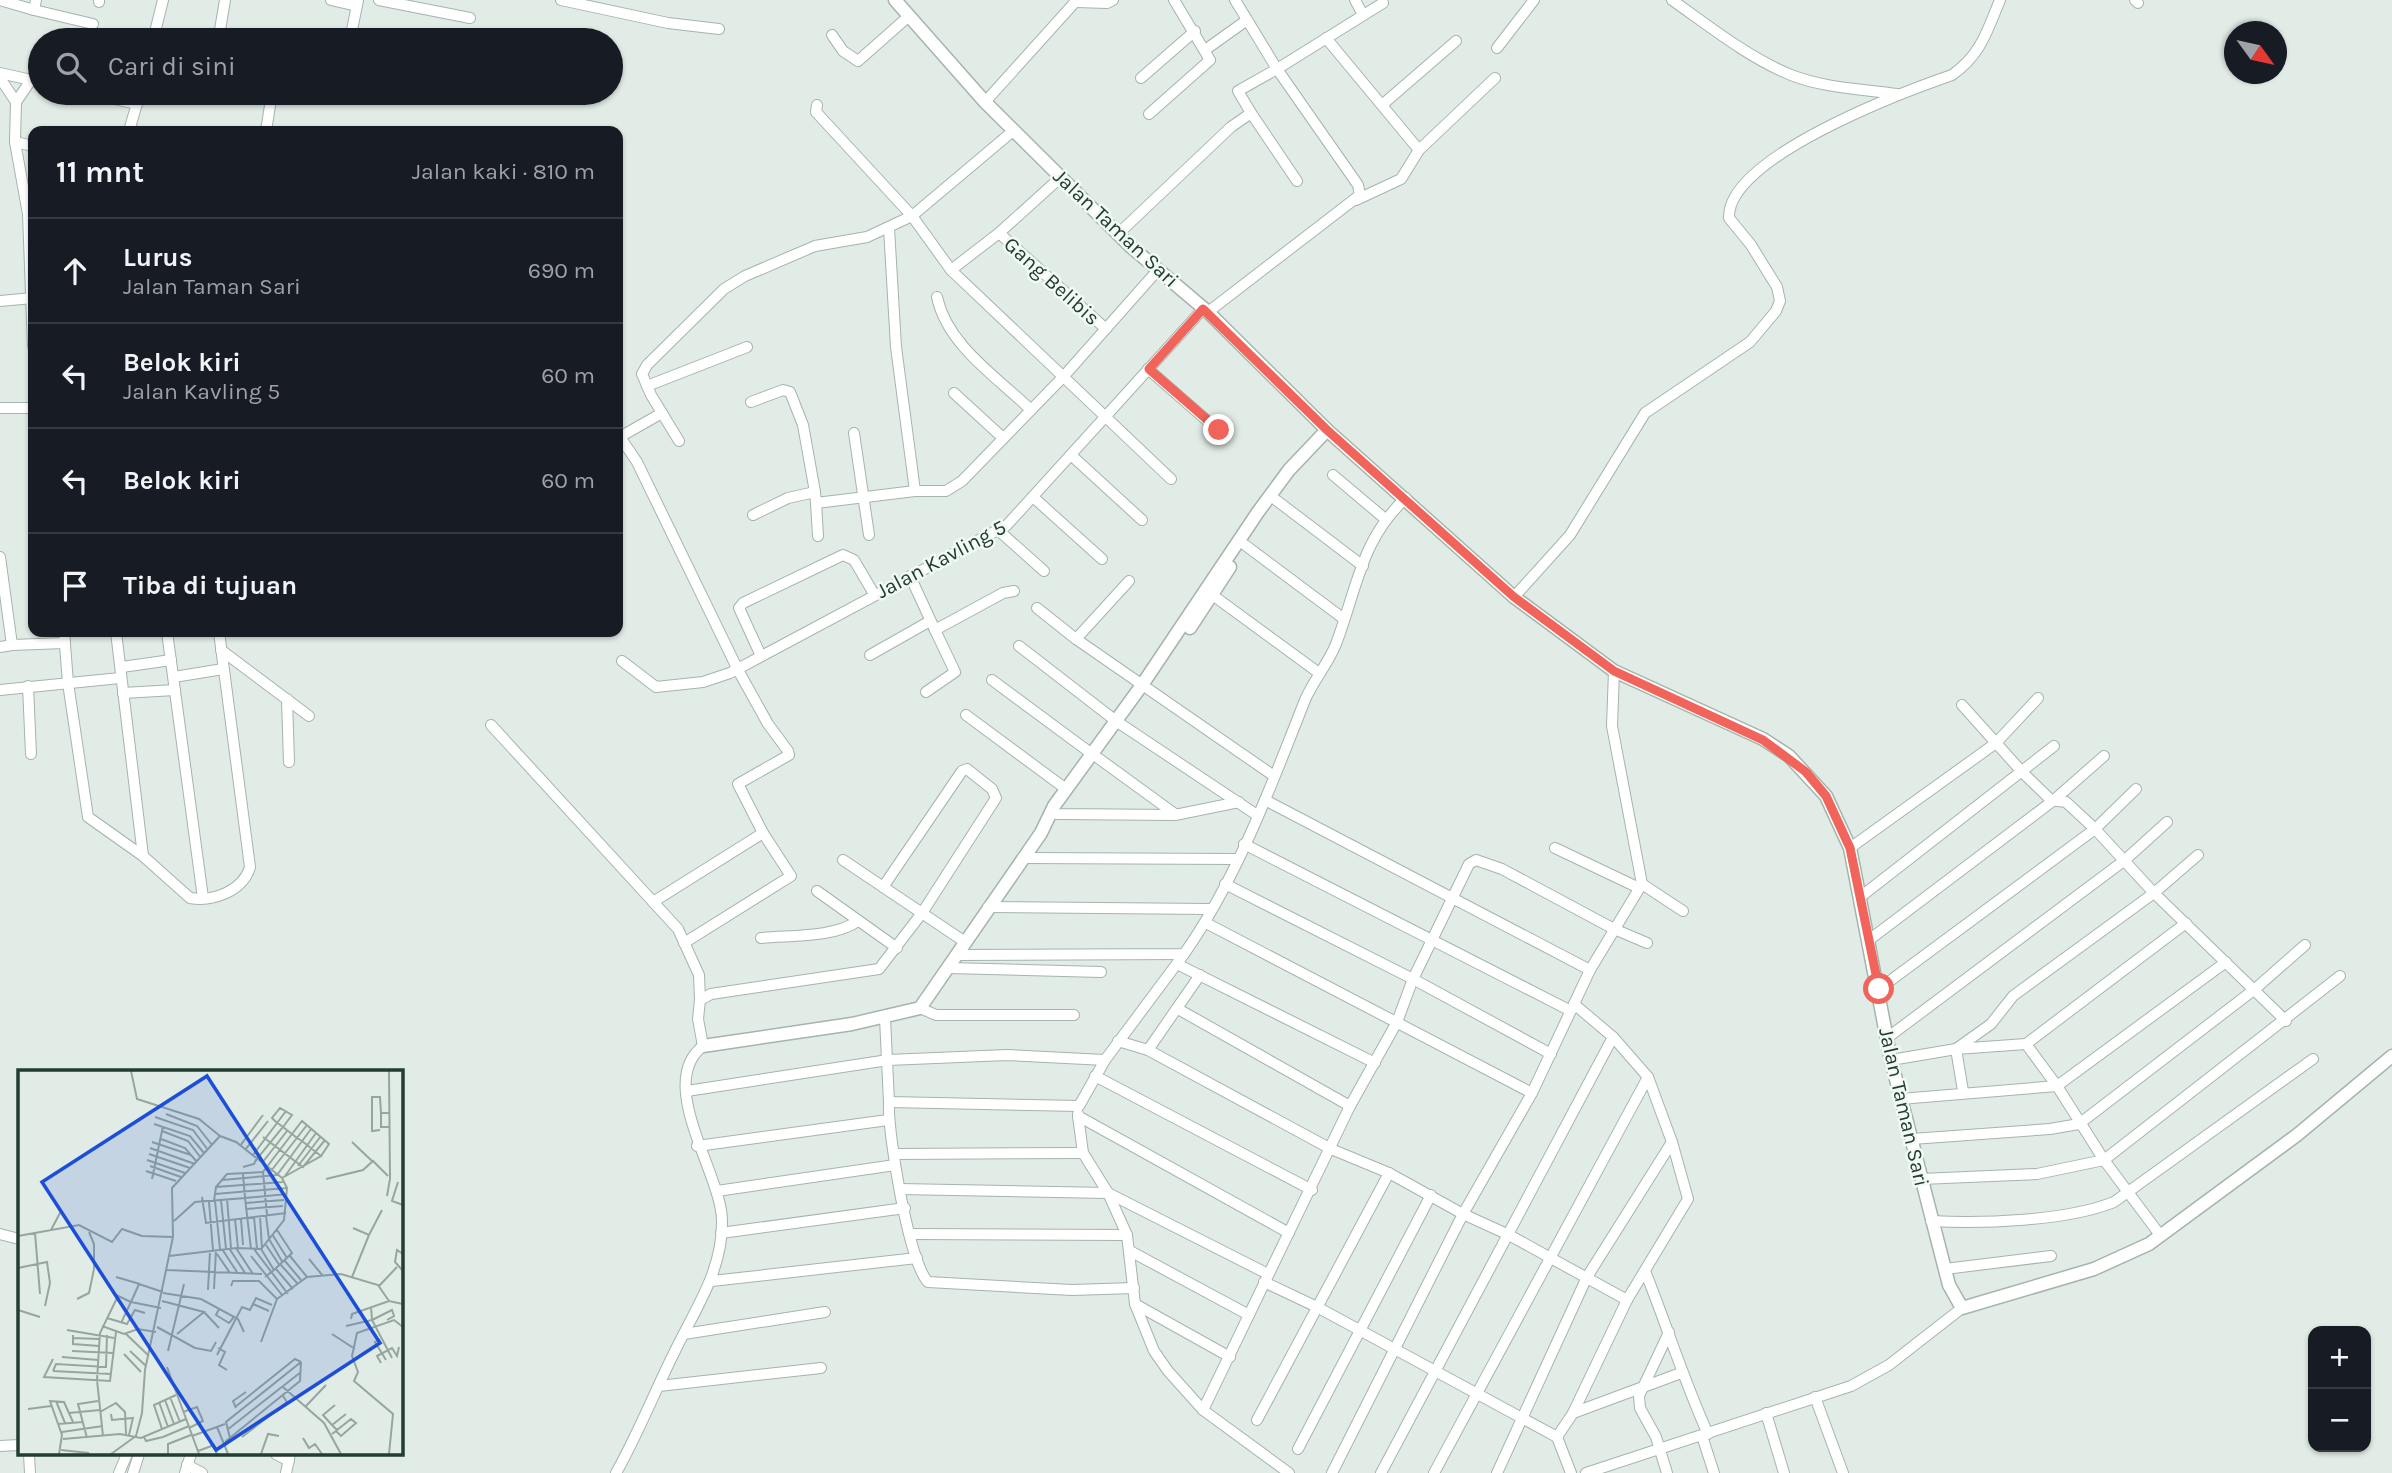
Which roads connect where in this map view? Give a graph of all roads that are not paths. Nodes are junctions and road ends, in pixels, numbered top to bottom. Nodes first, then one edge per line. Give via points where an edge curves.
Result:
1 (0, 0) edge
2 (163, 0) edge
3 (225, 0) edge
4 (331, 0) edge
5 (379, 0) edge
6 (561, 0) edge
7 (895, 0) edge
8 (1113, 0) edge
9 (1174, 0) edge
10 (1235, 0) edge
11 (1355, 0) edge
12 (1534, 0) edge
13 (1672, 0) edge
14 (2000, 0) edge
15 (1077, 1) edge
16 (358, 3) edge
17 (1383, 3) dead end
18 (35, 5) edge
19 (1363, 15) junction
20 (909, 16) junction
21 (470, 18) dead end
22 (1247, 20) junction
23 (93, 24) dead end
24 (156, 28) edge
25 (220, 28) edge
26 (352, 28) edge
27 (719, 29) dead end
28 (1195, 31) junction
29 (832, 35) dead end
30 (1326, 38) junction
31 (1456, 41) dead end
32 (1497, 48) dead end
33 (1205, 50) junction
34 (1277, 69) junction
35 (0, 73) edge
36 (0, 78) edge
37 (1141, 78) dead end
38 (1495, 78) dead end
39 (28, 79) edge
40 (28, 89) edge
41 (1898, 94) junction
42 (16, 102) junction
43 (985, 102) junction
44 (817, 104) dead end
45 (137, 105) edge
46 (270, 105) edge
47 (1382, 105) junction
48 (1251, 113) junction
49 (1149, 114) dead end
50 (130, 126) edge
51 (266, 126) edge
52 (1013, 131) junction
53 (15, 142) junction
54 (28, 145) edge
55 (1419, 150) junction
56 (1061, 177) junction
57 (1297, 181) dead end
58 (1356, 200) junction
59 (28, 214) edge
60 (912, 216) junction
61 (889, 228) junction
62 (999, 233) junction
63 (1118, 234) junction
64 (950, 270) junction
65 (1157, 271) junction
66 (937, 297) dead end
67 (28, 298) edge
68 (0, 301) edge
69 (1205, 310) junction
70 (1105, 329) junction
71 (747, 347) dead end
72 (1149, 369) junction
73 (1064, 376) junction
74 (647, 386) junction
75 (954, 393) dead end
76 (751, 402) dead end
77 (0, 408) edge
78 (28, 408) edge
79 (1031, 410) junction
80 (662, 413) junction
81 (1106, 416) junction
82 (1219, 430) dead end
83 (1327, 430) junction
84 (623, 433) edge
85 (854, 433) dead end
86 (1003, 438) junction
87 (679, 441) dead end
88 (623, 443) edge
89 (1071, 455) junction
90 (1298, 464) junction
91 (1333, 475) dead end
92 (1171, 479) dead end
93 (915, 491) junction
94 (815, 492) junction
95 (863, 496) junction
96 (1034, 497) junction
97 (1406, 498) junction
98 (1276, 500) junction
99 (816, 503) junction
100 (753, 515) dead end
101 (1261, 515) junction
102 (1384, 518) junction
103 (1142, 520) dead end
104 (998, 530) junction
105 (869, 535) dead end
106 (818, 536) dead end
107 (1245, 545) junction
108 (0, 557) edge
109 (1102, 559) dead end
110 (1227, 565) junction
111 (1363, 566) junction
112 (1, 569) edge
113 (1044, 571) dead end
114 (910, 576) junction
115 (1129, 581) dead end
116 (1014, 591) dead end
117 (1209, 592) junction
118 (874, 594) junction
119 (1514, 597) junction
120 (1037, 608) dead end
121 (1344, 619) junction
122 (932, 625) junction
123 (64, 637) edge
124 (118, 637) edge
125 (168, 637) edge
126 (220, 637) edge
127 (1076, 639) junction
128 (65, 643) junction
129 (12, 645) junction
130 (1019, 646) dead end
131 (0, 647) edge
132 (221, 650) junction
133 (870, 655) dead end
134 (761, 656) junction
135 (171, 660) junction
136 (622, 661) dead end
137 (223, 669) junction
138 (734, 671) junction
139 (1614, 671) junction
140 (121, 672) junction
141 (1319, 673) junction
142 (174, 677) junction
143 (992, 680) dead end
144 (68, 683) junction
145 (28, 686) junction
146 (1145, 687) junction
147 (0, 690) edge
148 (175, 690) junction
149 (926, 692) dead end
150 (123, 694) junction
151 (2038, 698) dead end
152 (287, 699) junction
153 (1962, 705) dead end
154 (966, 715) dead end
155 (309, 716) dead end
156 (1119, 723) junction
157 (491, 725) dead end
158 (1996, 743) junction
159 (2054, 746) dead end
160 (31, 754) dead end
161 (1095, 756) junction
162 (2104, 756) dead end
163 (289, 762) dead end
164 (2023, 773) junction
165 (1274, 776) junction
166 (1066, 789) junction
167 (2136, 789) dead end
168 (1265, 800) junction
169 (2054, 800) junction
170 (1240, 802) junction
171 (1175, 815) junction
172 (1052, 816) junction
173 (1257, 816) junction
174 (2167, 822) dead end
175 (2095, 829) junction
176 (763, 833) junction
177 (1244, 844) junction
178 (1555, 848) dead end
179 (1850, 848) junction
180 (2198, 855) dead end
181 (143, 856) junction
182 (1023, 858) junction
183 (1238, 859) junction
184 (844, 860) dead end
185 (2125, 860) junction
186 (1225, 884) junction
187 (1640, 886) junction
188 (883, 887) junction
189 (817, 891) dead end
190 (2154, 892) junction
191 (1452, 897) junction
192 (203, 898) junction
193 (1859, 898) junction
194 (653, 902) junction
195 (988, 907) junction
196 (1211, 909) junction
197 (1683, 911) dead end
198 (922, 913) junction
199 (858, 921) junction
200 (1206, 923) junction
201 (2186, 923) junction
202 (1614, 929) junction
203 (761, 938) dead end
204 (1432, 938) junction
205 (1869, 940) junction
206 (965, 942) junction
207 (684, 943) junction
208 (1647, 943) dead end
209 (2305, 945) dead end
210 (897, 948) junction
211 (1184, 954) junction
212 (956, 955) junction
213 (2226, 962) junction
214 (1177, 964) junction
215 (947, 968) junction
216 (1590, 971) junction
217 (1101, 972) dead end
218 (1200, 975) junction
219 (2340, 976) dead end
220 (1413, 979) junction
221 (1879, 989) junction
222 (2255, 989) junction
223 (700, 1000) junction
224 (1572, 1007) junction
225 (920, 1008) junction
226 (1178, 1009) junction
227 (1074, 1015) dead end
228 (885, 1018) junction
229 (2286, 1021) junction
230 (1397, 1022) junction
231 (1613, 1037) junction
232 (1887, 1038) junction
233 (1118, 1041) junction
234 (2029, 1042) junction
235 (702, 1045) junction
236 (1956, 1049) junction
237 (1148, 1050) junction
238 (1551, 1054) junction
239 (2392, 1056) edge
240 (2313, 1059) dead end
241 (888, 1060) junction
242 (1105, 1060) junction
243 (1891, 1060) junction
244 (1374, 1063) junction
245 (1095, 1076) junction
246 (1648, 1077) junction
247 (2057, 1086) junction
248 (687, 1091) junction
249 (1963, 1091) junction
250 (1532, 1093) junction
251 (1900, 1099) junction
252 (889, 1102) junction
253 (1350, 1105) junction
254 (1078, 1111) junction
255 (888, 1120) junction
256 (2079, 1124) junction
257 (1912, 1139) junction
258 (1672, 1142) junction
259 (697, 1146) junction
260 (1331, 1149) junction
261 (1083, 1153) junction
262 (895, 1159) junction
263 (2104, 1160) junction
264 (1389, 1173) junction
265 (1921, 1179) junction
266 (900, 1189) junction
267 (1311, 1190) junction
268 (718, 1191) junction
269 (2129, 1191) junction
270 (1108, 1194) junction
271 (1431, 1195) junction
272 (905, 1208) junction
273 (1463, 1214) junction
274 (1931, 1221) junction
275 (721, 1233) junction
276 (1289, 1233) junction
277 (0, 1234) edge
278 (911, 1234) junction
279 (1509, 1235) junction
280 (2160, 1235) junction
281 (1127, 1236) junction
282 (18, 1239) edge
283 (1130, 1251) junction
284 (2051, 1256) dead end
285 (1549, 1257) junction
286 (917, 1258) junction
287 (1945, 1269) junction
288 (1646, 1271) junction
289 (1587, 1277) junction
290 (1266, 1278) junction
291 (712, 1281) junction
292 (1134, 1288) junction
293 (1627, 1300) junction
294 (1135, 1304) junction
295 (1318, 1307) junction
296 (1962, 1308) junction
297 (825, 1312) dead end
298 (1249, 1315) junction
299 (1360, 1330) junction
300 (1669, 1332) junction
301 (684, 1334) junction
302 (1394, 1349) junction
303 (1230, 1357) junction
304 (821, 1368) dead end
305 (1436, 1372) junction
306 (1681, 1373) junction
307 (659, 1386) junction
308 (1641, 1388) junction
309 (1476, 1393) junction
310 (1815, 1398) junction
311 (1203, 1410) junction
312 (1573, 1413) junction
313 (1766, 1413) junction
314 (1520, 1416) junction
315 (1257, 1420) dead end
316 (1705, 1435) junction
317 (1557, 1437) junction
318 (0, 1446) edge
319 (18, 1446) edge
320 (1298, 1450) dead end
321 (1660, 1450) junction
322 (126, 1456) edge
323 (138, 1456) edge
324 (290, 1457) edge
325 (1617, 1468) edge
326 (186, 1469) edge
327 (119, 1473) edge
328 (133, 1473) edge
329 (202, 1473) edge
330 (286, 1473) edge
331 (616, 1473) edge
332 (1289, 1473) edge
333 (1332, 1473) edge
334 (1381, 1473) edge
335 (1434, 1473) edge
336 (1497, 1473) edge
337 (1572, 1473) edge
338 (1586, 1473) edge
339 (1667, 1473) edge
340 (1714, 1473) edge
341 (1784, 1473) edge
342 (1843, 1473) edge

1 - 18 street
2 - 24 street
3 - 25 street
4 - 16 street
5 - 21 street
6 - 27 street
7 - 20 street, Jalan Taman Sari
8 - 15 street
9 - 28 street
10 - 22 street
11 - 19 street
12 - 32 street
13 - 41 street via 1789,74
14 - 41 street via 1979,50 1967,65
15 - 43 street
16 - 26 street
17 - 19 street
18 - 23 street
19 - 30 street
20 - 29 street via 858,61 843,51
20 - 43 street, Jalan Taman Sari
22 - 33 street
22 - 34 street
28 - 33 street
28 - 37 street
30 - 34 street
30 - 47 street
31 - 47 street
33 - 49 street via 1210,60
34 - 48 street via 1238,91
34 - 58 street via 1358,185
35 - 39 street
36 - 42 street
38 - 55 street, Jalan Kavling 5
40 - 42 street
41 - 119 street via 1795,146 1732,197 1729,218 1777,287 1780,301 1776,311 1749,342 1645,413 1570,535
42 - 53 street
43 - 52 street, Jalan Taman Sari
44 - 60 street via 816,112
45 - 50 street
46 - 51 street
47 - 55 street
48 - 57 street
48 - 63 street
52 - 56 street, Jalan Taman Sari
52 - 60 street
53 - 54 street
53 - 59 street
55 - 58 street, Jalan Kavling 5 via 1401,179
56 - 62 street
56 - 63 street, Jalan Taman Sari
58 - 69 street, Jalan Kavling 5
60 - 61 street
60 - 64 street
61 - 74 street via 852,241 815,246 724,289 646,365 642,374
61 - 93 street via 897,347
62 - 64 street
62 - 70 street, Gang Belibis
63 - 65 street, Jalan Taman Sari
64 - 73 street
65 - 69 street, Jalan Taman Sari
65 - 70 street
66 - 79 street via 950,332
67 - 68 street
69 - 72 street, Jalan Kavling 5
69 - 83 street, Jalan Taman Sari
70 - 73 street
71 - 74 street
72 - 81 street, Jalan Kavling 5
72 - 82 street
73 - 79 street
73 - 81 street
74 - 80 street
75 - 86 street
76 - 94 street via 783,390 790,392 803,425
77 - 78 street
79 - 86 street
80 - 84 street
80 - 87 street
81 - 89 street, Jalan Kavling 5
81 - 92 street
83 - 90 street
83 - 97 street, Jalan Taman Sari
85 - 95 street
86 - 93 street via 962,481 946,491
88 - 138 street via 637,462
89 - 96 street, Jalan Kavling 5
89 - 103 street
90 - 98 street
90 - 101 street via 1289,470
91 - 102 street
93 - 95 street
94 - 99 street
94 - 100 street via 788,498
95 - 99 street
95 - 105 street
96 - 104 street, Jalan Kavling 5
96 - 109 street
97 - 102 street
97 - 119 street, Jalan Taman Sari
98 - 101 street
98 - 111 street
99 - 106 street
101 - 107 street
101 - 110 street
102 - 111 street
104 - 113 street
104 - 114 street, Jalan Kavling 5
107 - 110 street
107 - 121 street
108 - 112 street
110 - 117 street
111 - 121 street
112 - 129 street
114 - 118 street, Jalan Kavling 5
114 - 122 street
115 - 127 street
116 - 122 street
117 - 141 street
117 - 146 street
118 - 134 street, Jalan Kavling 5
118 - 134 street via 854,560 844,555 743,603 739,608 742,618
119 - 139 street, Jalan Taman Sari
120 - 127 street
121 - 141 street via 1335,647
122 - 133 street
122 - 149 street via 955,672
123 - 128 street
124 - 140 street
125 - 135 street
126 - 132 street
127 - 146 street
128 - 129 street
128 - 144 street
129 - 131 street
130 - 156 street
132 - 137 street
132 - 152 street
134 - 138 street, Jalan Kavling 5
135 - 140 street
135 - 142 street
136 - 138 street, Jalan Kavling 5 via 656,687 703,682
137 - 142 street
137 - 192 street via 250,867 235,890
138 - 176 street via 789,755 738,785
139 - 179 street, Jalan Taman Sari via 1789,756 1826,796
139 - 187 street via 1612,726
140 - 144 street
140 - 150 street
141 - 165 street
142 - 148 street
143 - 161 street
144 - 145 street
144 - 181 street via 88,817
145 - 147 street
145 - 160 street
146 - 156 street
146 - 165 street
148 - 150 street
148 - 192 street
150 - 181 street
151 - 158 street
152 - 155 street
152 - 163 street
153 - 158 street
154 - 166 street
156 - 161 street
156 - 170 street
157 - 194 street
158 - 164 street
158 - 179 street
159 - 164 street
161 - 166 street
161 - 171 street
161 - 172 street
162 - 169 street
164 - 169 street
164 - 193 street
165 - 168 street
166 - 172 street
167 - 175 street
168 - 173 street
168 - 191 street
169 - 175 street via 2066,802
169 - 205 street
170 - 171 street
170 - 173 street
171 - 172 street
172 - 182 street
173 - 177 street
174 - 185 street
175 - 185 street
175 - 221 street
176 - 194 street
176 - 207 street via 791,876
177 - 183 street
177 - 204 street
178 - 187 street
179 - 193 street, Jalan Taman Sari
180 - 190 street
181 - 192 street via 190,898
182 - 183 street
182 - 195 street
183 - 186 street
184 - 188 street
185 - 190 street
185 - 232 street
186 - 196 street
186 - 220 street
187 - 197 street
187 - 202 street
188 - 198 street
188 - 198 street via 967,769 992,789 996,798
189 - 199 street
190 - 201 street
190 - 236 street via 2013,996 1991,1024
191 - 202 street via 1469,864 1476,860 1502,869
191 - 204 street
191 - 216 street
193 - 205 street, Jalan Taman Sari
194 - 207 street
195 - 196 street
195 - 206 street
196 - 200 street
198 - 206 street
198 - 210 street
199 - 203 street via 830,931
199 - 210 street
200 - 211 street
200 - 230 street
201 - 213 street
201 - 234 street
202 - 208 street
202 - 216 street
204 - 220 street
204 - 224 street
205 - 221 street, Jalan Taman Sari
206 - 212 street
207 - 223 street via 699,975
209 - 222 street
210 - 223 street via 879,969 711,994
211 - 212 street
211 - 214 street
212 - 215 street
213 - 222 street
213 - 247 street
214 - 218 street
214 - 233 street
215 - 217 street
215 - 225 street
216 - 224 street
218 - 226 street
218 - 244 street
219 - 229 street
220 - 230 street
220 - 238 street
221 - 232 street, Jalan Taman Sari
222 - 229 street
222 - 256 street
223 - 235 street
224 - 231 street
224 - 238 street
225 - 227 street via 936,1015
225 - 228 street
226 - 237 street
226 - 253 street
228 - 235 street
228 - 241 street
229 - 263 street
230 - 244 street
230 - 250 street
231 - 246 street
231 - 279 street
232 - 243 street, Jalan Taman Sari
233 - 237 street
233 - 242 street
234 - 236 street
234 - 247 street
235 - 248 street via 686,1069
236 - 243 street
236 - 249 street
237 - 260 street
238 - 250 street
239 - 280 street via 2297,1135
240 - 269 street
241 - 242 street via 1007,1055
241 - 248 street
241 - 252 street
242 - 245 street
243 - 251 street, Jalan Taman Sari
244 - 253 street
245 - 254 street
245 - 267 street
246 - 258 street
246 - 285 street
247 - 249 street
247 - 256 street
248 - 259 street
249 - 251 street
250 - 273 street
251 - 257 street, Jalan Taman Sari
252 - 254 street
252 - 255 street
253 - 260 street
254 - 261 street
254 - 276 street
255 - 259 street
255 - 262 street
256 - 257 street
256 - 263 street
257 - 265 street, Jalan Taman Sari
258 - 288 street via 1688,1199
258 - 289 street
259 - 268 street
260 - 264 street
260 - 267 street
261 - 262 street
261 - 270 street
262 - 266 street
262 - 268 street
263 - 265 street via 2037,1174
263 - 269 street
264 - 271 street
264 - 295 street
265 - 274 street, Jalan Taman Sari
266 - 270 street
266 - 272 street
267 - 276 street
268 - 275 street
269 - 274 street via 2092,1210 1961,1223
269 - 280 street
270 - 281 street
270 - 290 street
271 - 273 street
271 - 299 street
272 - 275 street
272 - 278 street
273 - 279 street
273 - 302 street
274 - 287 street, Jalan Taman Sari
275 - 291 street
276 - 290 street
277 - 282 street
278 - 281 street
278 - 286 street
279 - 285 street
279 - 305 street
280 - 296 street via 2136,1252 2094,1269
281 - 283 street
283 - 292 street
283 - 298 street
284 - 287 street
285 - 289 street
285 - 309 street
286 - 291 street
286 - 292 street via 924,1278 934,1284
287 - 296 street, Jalan Taman Sari
288 - 293 street
288 - 300 street
289 - 293 street
289 - 314 street
290 - 295 street
290 - 298 street
291 - 301 street
292 - 294 street
293 - 312 street
294 - 303 street
294 - 311 street via 1154,1351
295 - 299 street
295 - 315 street
296 - 310 street via 1889,1365 1851,1386
297 - 301 street
298 - 303 street
299 - 302 street
299 - 320 street
300 - 306 street
300 - 308 street
301 - 307 street
302 - 305 street
302 - 333 street
303 - 311 street
304 - 307 street
305 - 309 street
305 - 334 street
306 - 308 street
306 - 316 street
307 - 331 street
308 - 312 street
308 - 321 street via 1640,1408
309 - 314 street
309 - 335 street
310 - 313 street
310 - 342 street
311 - 332 street
312 - 317 street
313 - 316 street
313 - 341 street
314 - 317 street
314 - 336 street
316 - 321 street
316 - 340 street
317 - 337 street
318 - 319 street
321 - 325 street
321 - 339 street
322 - 327 street
323 - 328 street
324 - 330 street
325 - 338 street
326 - 329 street

